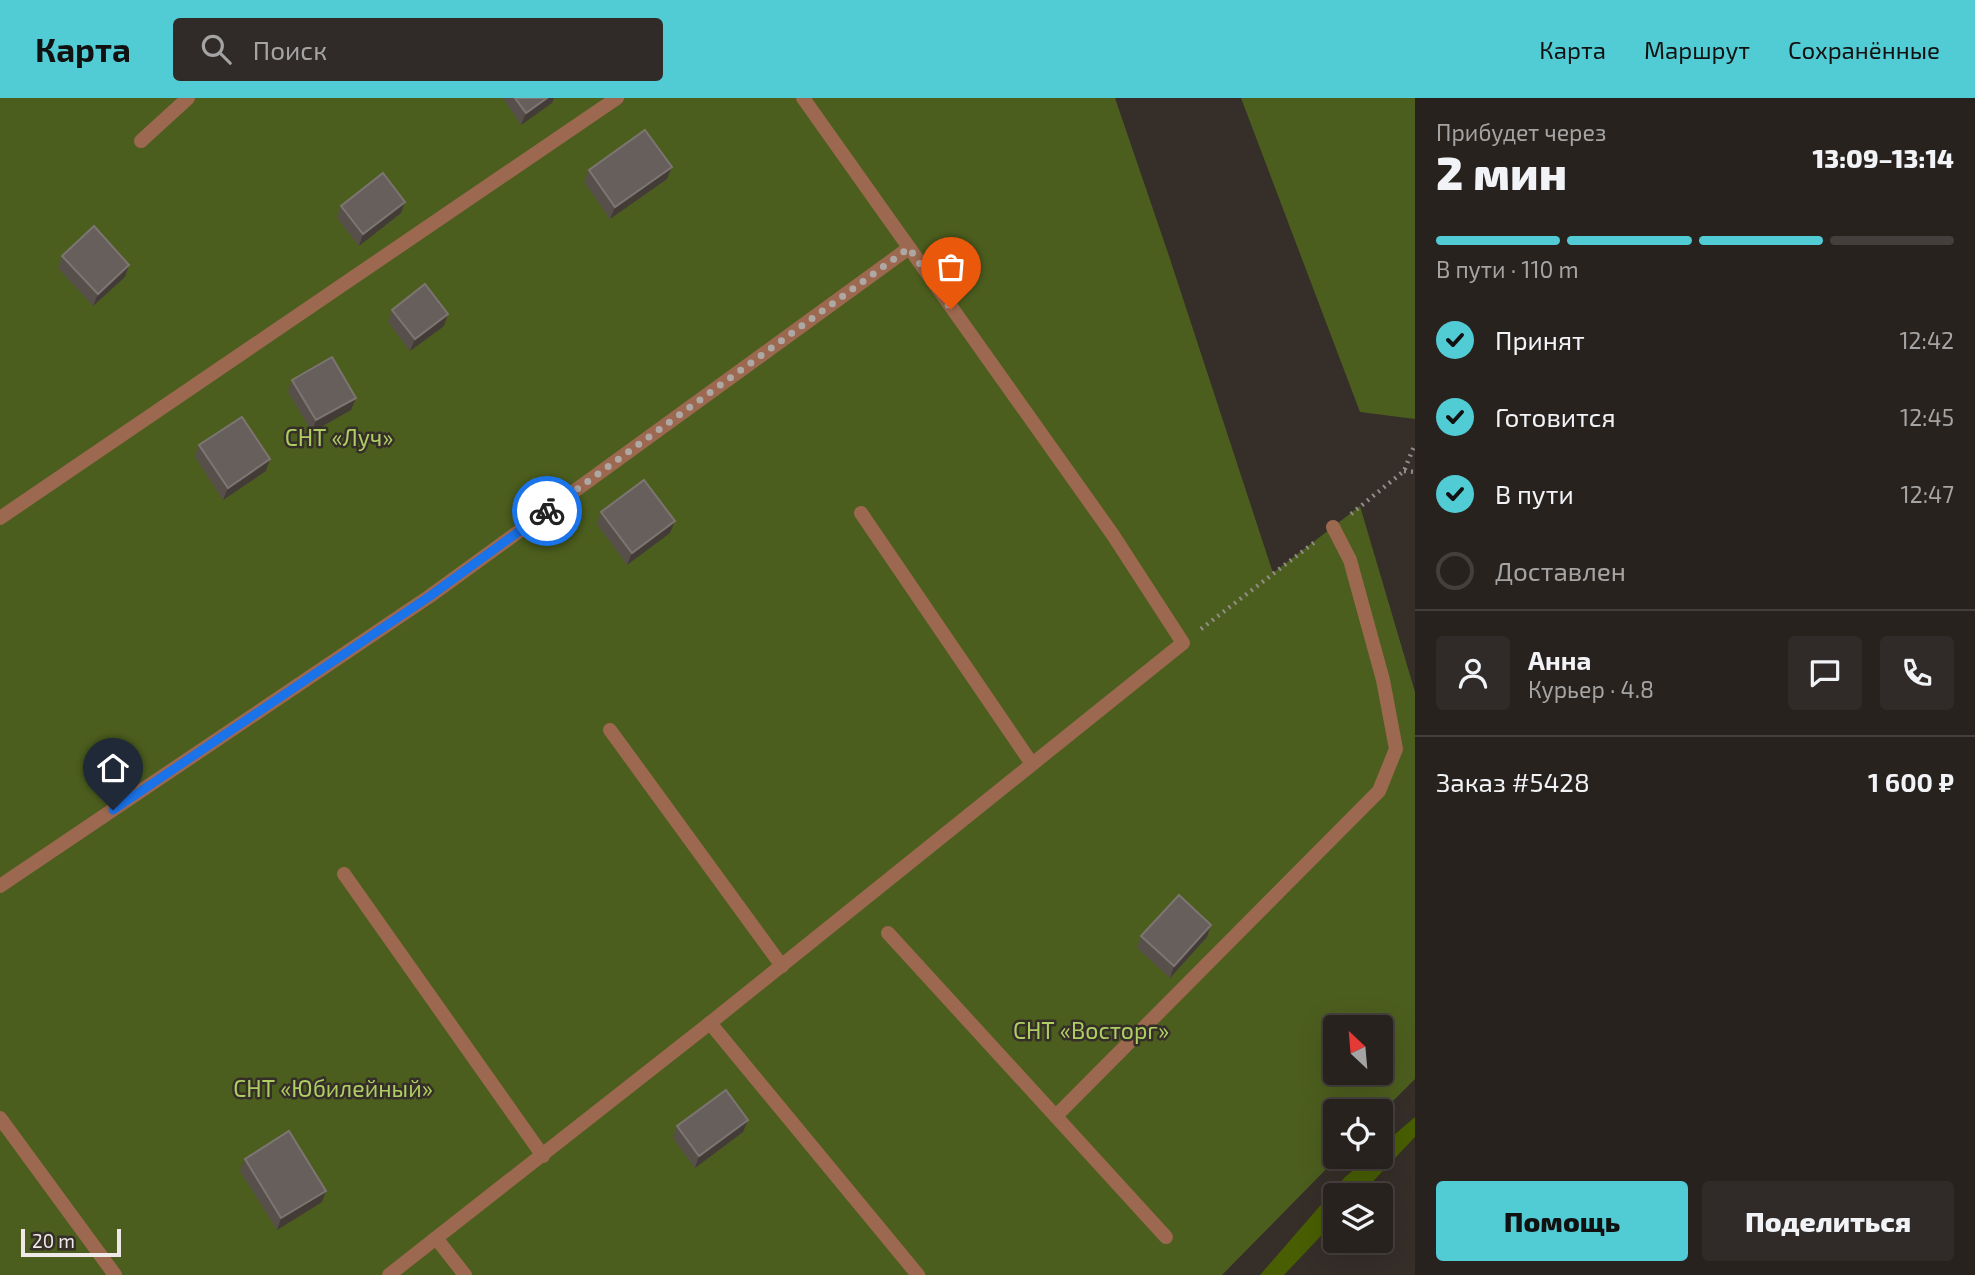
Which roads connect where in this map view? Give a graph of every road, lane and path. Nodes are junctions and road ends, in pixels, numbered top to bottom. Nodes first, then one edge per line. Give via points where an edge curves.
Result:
1 (188, 98) edge
2 (617, 98) edge
3 (803, 98) edge
4 (141, 141) dead end
5 (909, 248) junction
6 (1415, 444) edge
7 (1404, 471) junction
8 (1415, 472) edge
9 (861, 513) dead end
10 (0, 518) edge
11 (1334, 527) junction
12 (1182, 643) junction
13 (610, 730) dead end
14 (1032, 764) junction
15 (344, 874) dead end
16 (0, 886) edge
17 (888, 933) dead end
18 (782, 966) junction
19 (710, 1023) junction
20 (1056, 1116) junction
21 (0, 1118) edge
22 (543, 1156) junction
23 (1166, 1237) dead end
24 (436, 1238) junction
25 (115, 1275) edge
26 (389, 1275) edge
27 (465, 1275) edge
28 (918, 1275) edge

1 - 4 street
2 - 10 street
3 - 5 street
5 - 12 street via 1114,535
5 - 16 street via 430,596
6 - 7 path
7 - 8 path
7 - 11 path
9 - 14 street
11 - 12 path
11 - 20 street via 1350,561 1383,680 1396,749 1379,791
12 - 14 street
13 - 18 street
14 - 18 street
15 - 22 street
17 - 20 street
18 - 19 street
19 - 22 street
19 - 28 street
20 - 23 street
21 - 25 street
22 - 24 street
24 - 26 street
24 - 27 street

